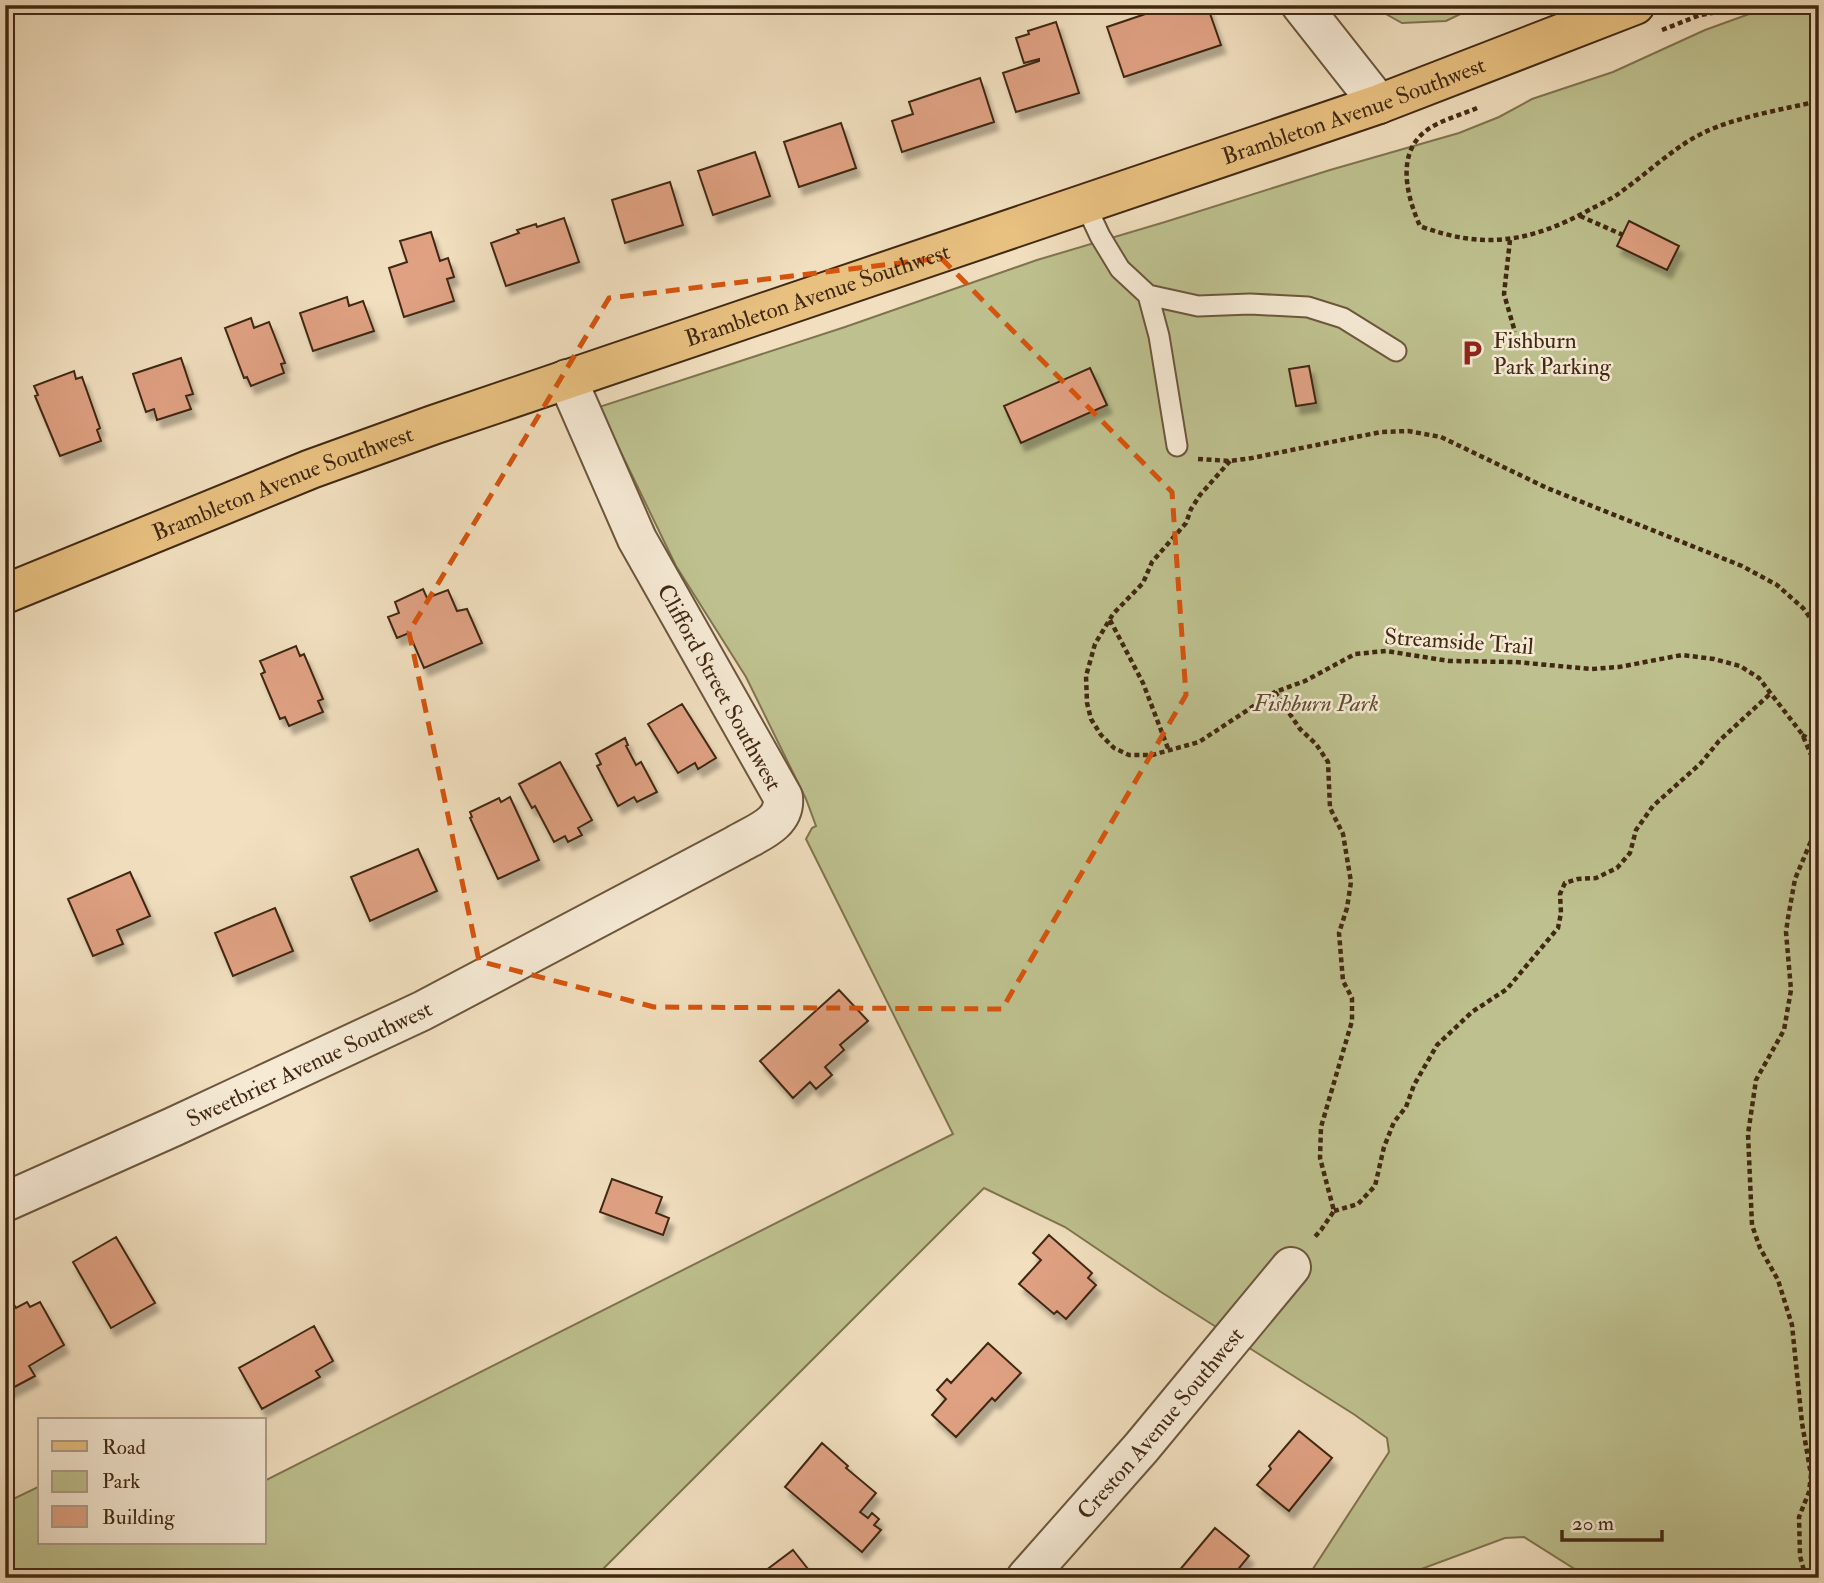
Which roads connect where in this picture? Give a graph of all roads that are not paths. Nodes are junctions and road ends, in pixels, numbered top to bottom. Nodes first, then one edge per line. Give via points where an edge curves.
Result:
1 (1301, 5) edge
2 (1635, 5) edge
3 (1379, 104) junction
4 (1085, 204) junction
5 (1148, 295) junction
6 (1396, 351) dead end
7 (567, 379) junction
8 (1177, 446) road end
9 (5, 594) edge
10 (608, 913) joint
11 (5, 1202) edge
12 (1291, 1267) road end
13 (1026, 1578) edge

1 - 3 street
2 - 3 main road, Brambleton Avenue Southwest
3 - 4 main road, Brambleton Avenue Southwest
4 - 5 lane via 1119,269
4 - 7 main road, Brambleton Avenue Southwest
5 - 6 lane via 1198,306 1308,307 1343,318
5 - 8 lane
7 - 9 main road, Brambleton Avenue Southwest via 311,470
7 - 10 street, Clifford Street Southwest via 637,539 783,797 784,807 779,819 736,845
10 - 11 street, Sweetbrier Avenue Southwest via 422,1011
12 - 13 street, Creston Avenue Southwest

